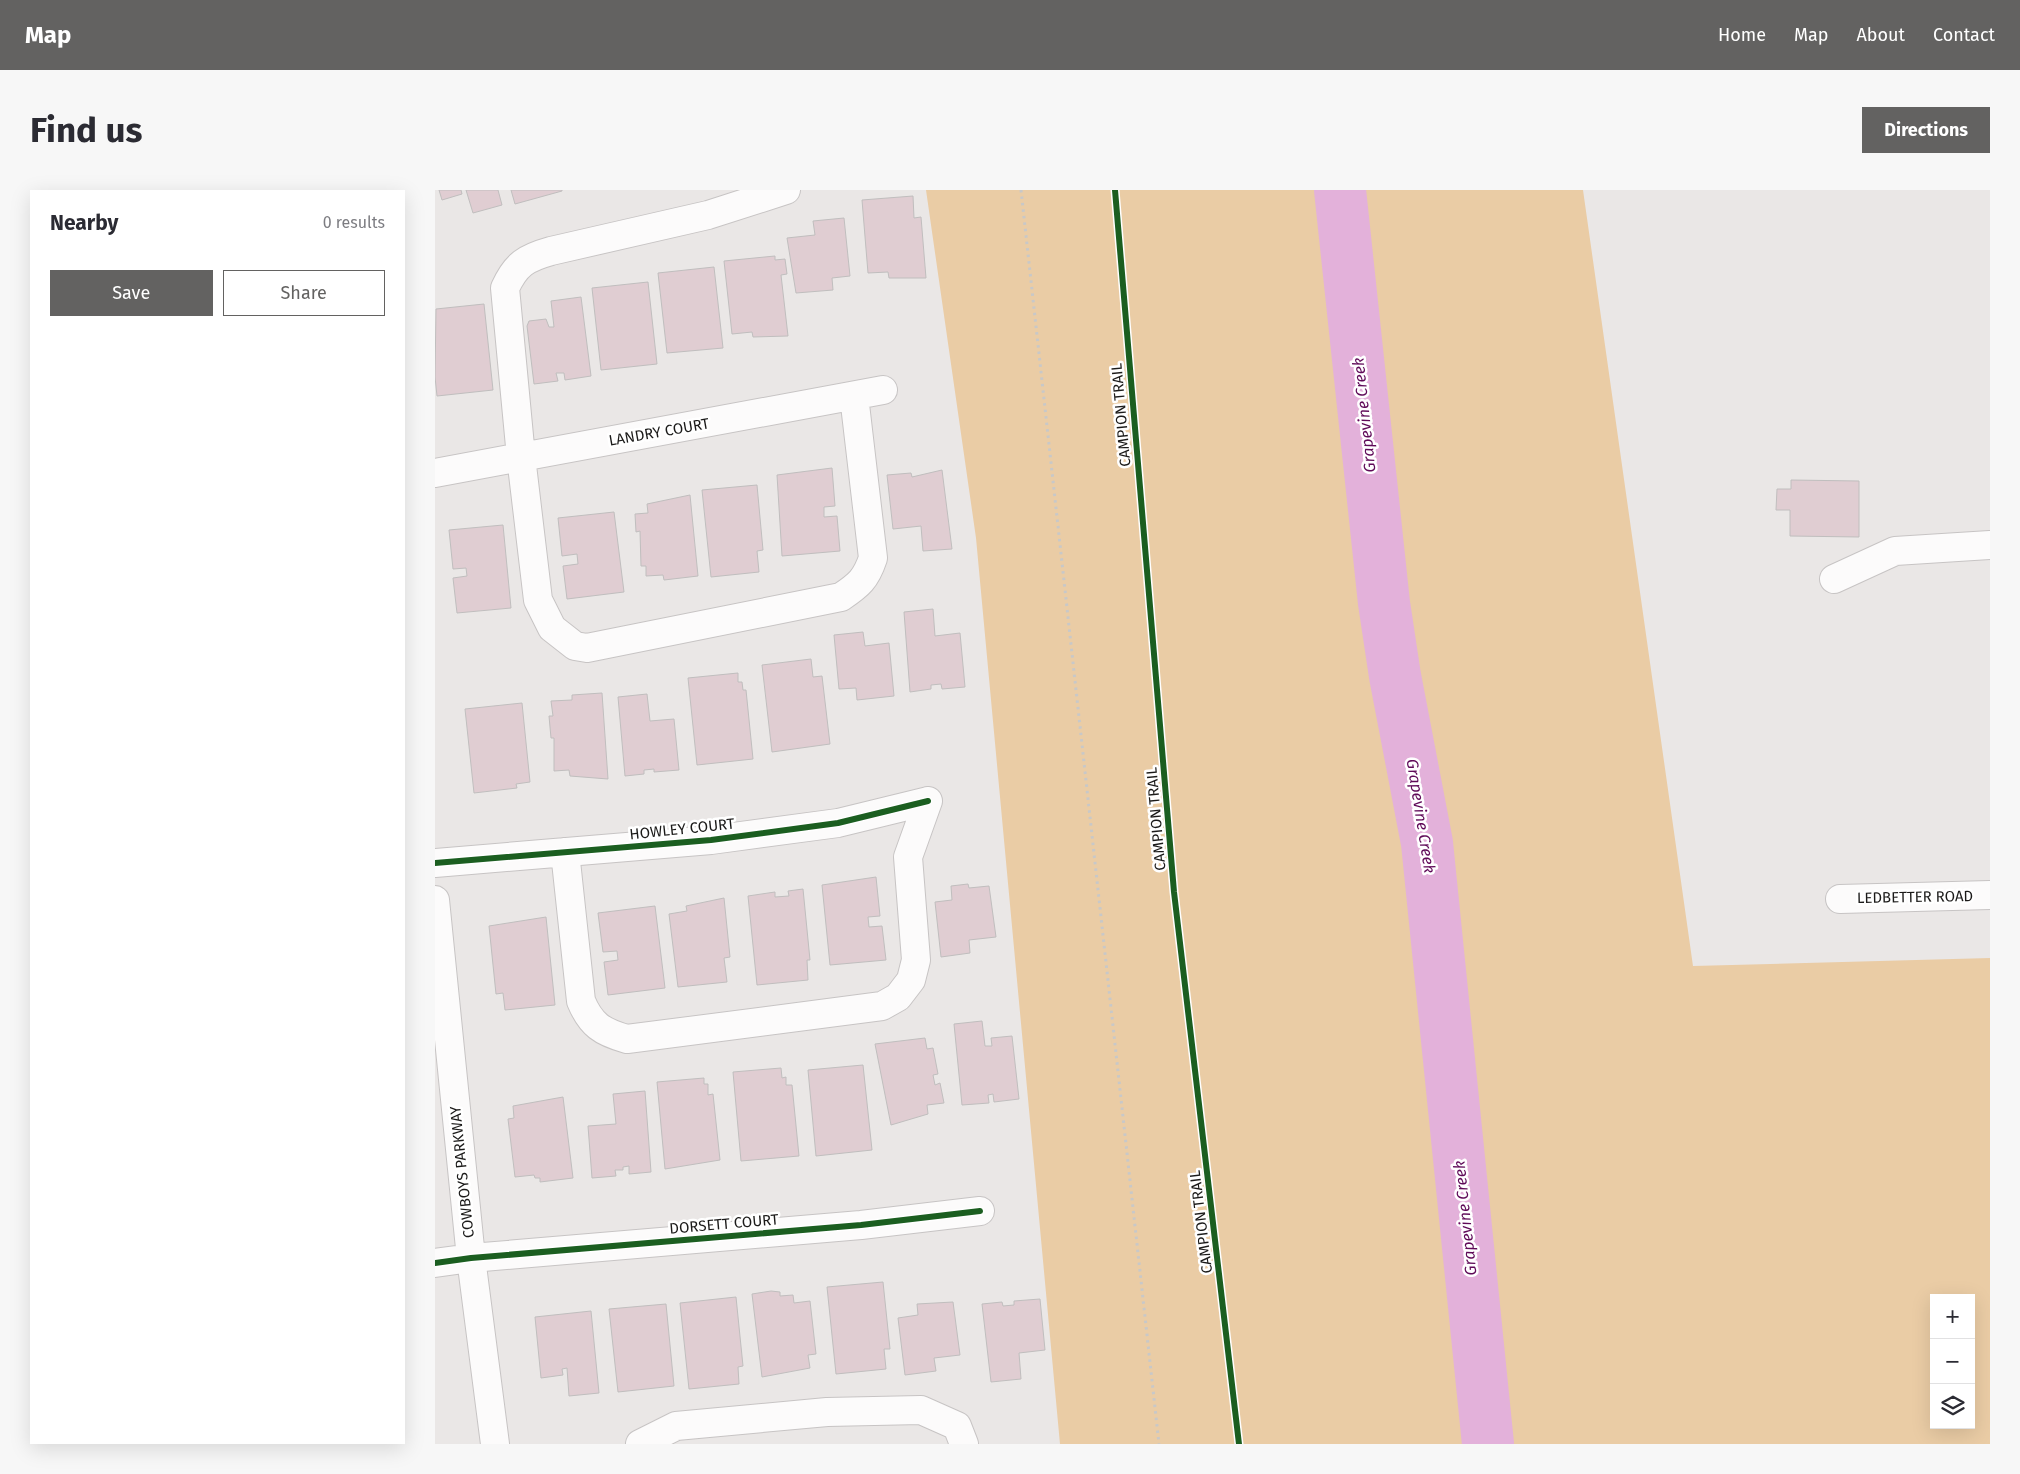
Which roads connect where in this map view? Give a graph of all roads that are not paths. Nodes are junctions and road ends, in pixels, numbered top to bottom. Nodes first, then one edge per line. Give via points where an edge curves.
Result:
1 (786, 190) edge
2 (883, 390) dead end
3 (855, 396) junction
4 (521, 457) junction
5 (435, 474) edge
6 (1990, 545) edge
7 (1834, 579) dead end
8 (565, 852) junction
9 (435, 863) edge
10 (1990, 895) edge
11 (1840, 899) dead end
12 (435, 900) edge
13 (441, 1022) edge
14 (980, 1211) dead end
15 (471, 1258) junction
16 (435, 1263) edge
17 (495, 1444) edge
18 (640, 1444) edge
19 (964, 1444) edge

1 - 4 street via 708,215 551,250 530,257 512,273 505,288
2 - 3 street, LANDRY COURT
3 - 4 street, LANDRY COURT
3 - 4 street via 873,551 868,573 862,582 841,597 587,648 575,646 552,628 538,600
4 - 5 street, LANDRY COURT
6 - 7 street via 1895,551
8 - 8 street, HOWLEY COURT via 711,840 838,823 929,801 908,857 916,960 911,980 898,997 882,1006 627,1039 607,1033 595,1024 581,1001
8 - 9 street, HOWLEY COURT
10 - 11 street, LEDBETTER ROAD
12 - 13 street, COWBOYS PARKWAY
13 - 15 street, COWBOYS PARKWAY
14 - 15 street, DORSETT COURT via 861,1225
15 - 16 street, DORSETT COURT
15 - 17 street, COWBOYS PARKWAY
18 - 19 street via 675,1426 827,1412 921,1410 957,1426

